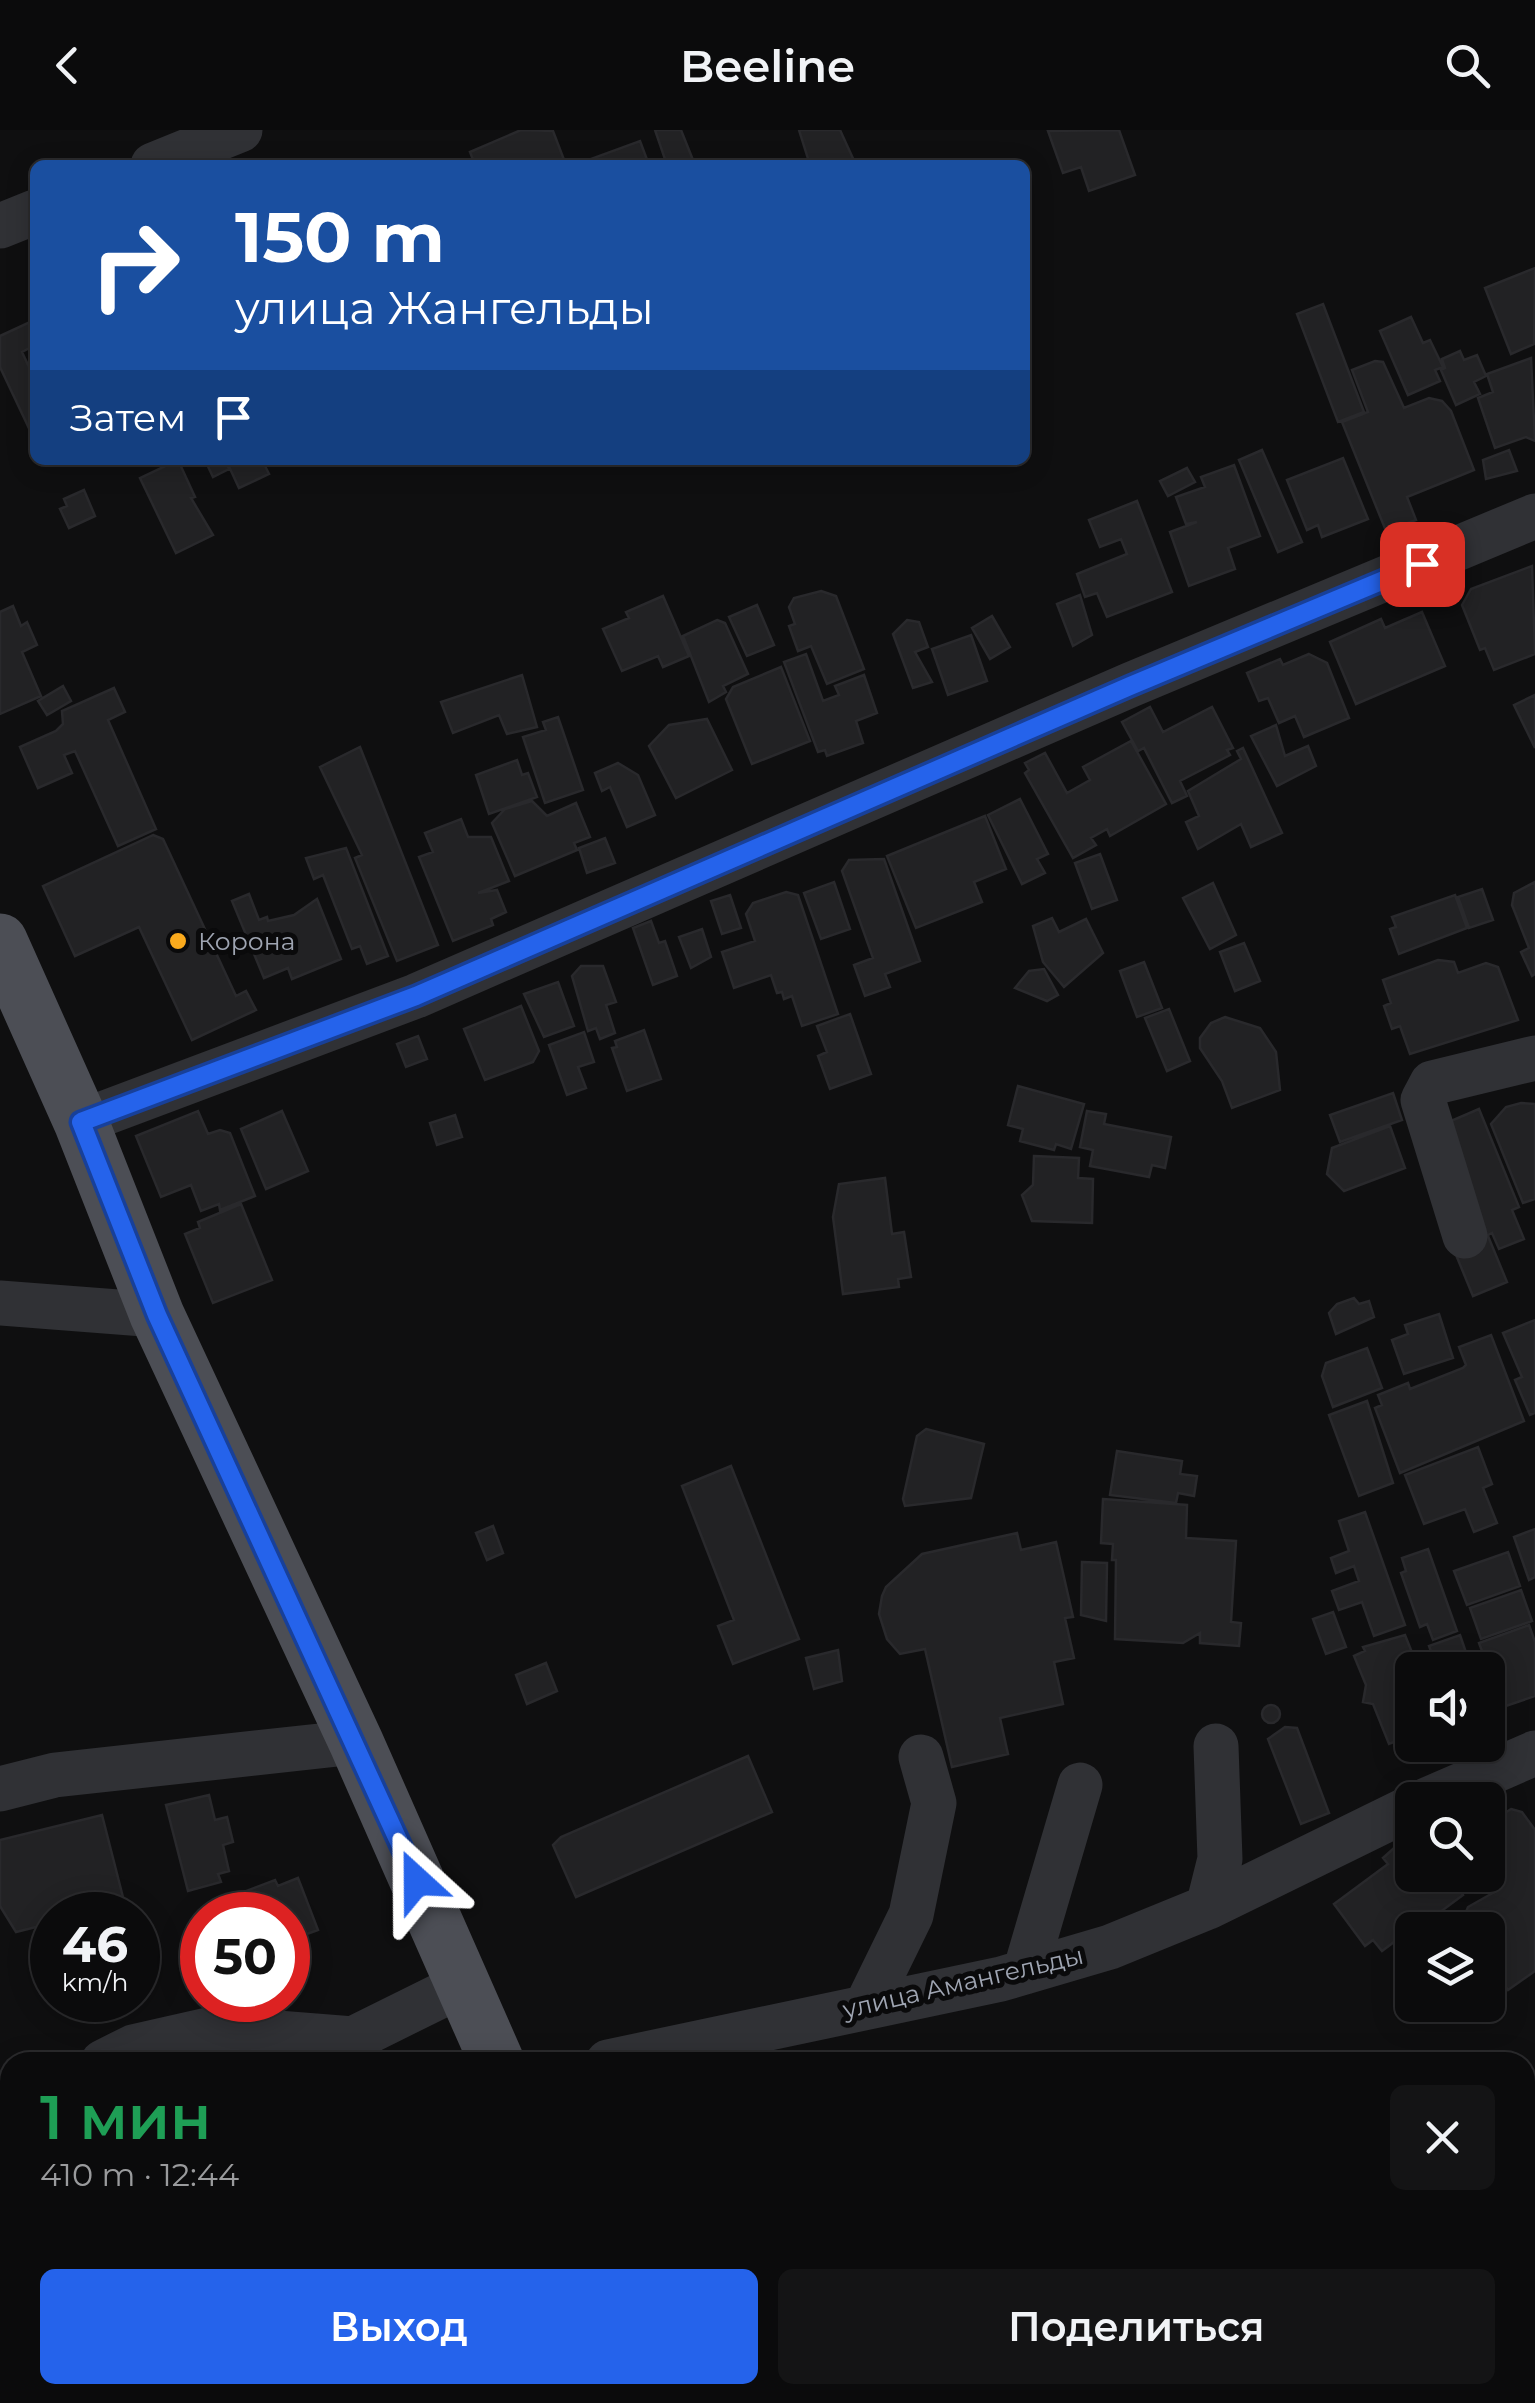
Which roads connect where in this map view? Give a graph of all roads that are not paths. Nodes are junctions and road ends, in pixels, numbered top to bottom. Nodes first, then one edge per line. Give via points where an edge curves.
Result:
1 (240, 130) edge
2 (165, 160) edge
3 (30, 214) edge
4 (0, 226) edge
5 (1535, 516) edge
6 (0, 940) edge
7 (1535, 1058) edge
8 (81, 1122) junction
9 (1464, 1236) dead end
10 (0, 1303) edge
11 (157, 1315) junction
12 (356, 1742) junction
13 (1216, 1746) dead end
14 (1535, 1753) edge
15 (920, 1757) dead end
16 (1468, 1782) edge
17 (1080, 1785) dead end
18 (0, 1789) edge
19 (1395, 1815) edge
20 (1208, 1907) junction
21 (1025, 1972) junction
22 (462, 1985) junction
23 (867, 2005) junction
24 (344, 2051) edge
25 (122, 2052) edge
26 (492, 2052) edge
27 (653, 2052) edge

1 - 2 street
3 - 4 street
5 - 8 street via 416,996
6 - 8 main road
7 - 9 street via 1432,1084 1423,1100
8 - 11 main road
10 - 11 street
11 - 12 main road
12 - 18 street via 55,1775
12 - 22 main road
13 - 20 street via 1220,1859
14 - 16 street
15 - 23 street via 934,1803 911,1915
17 - 21 street
19 - 20 street, улица Амангельды
20 - 21 street, улица Амангельды
21 - 23 street, улица Амангельды
22 - 24 street
22 - 26 main road
23 - 27 street, улица Амангельды
24 - 25 street via 217,2028

